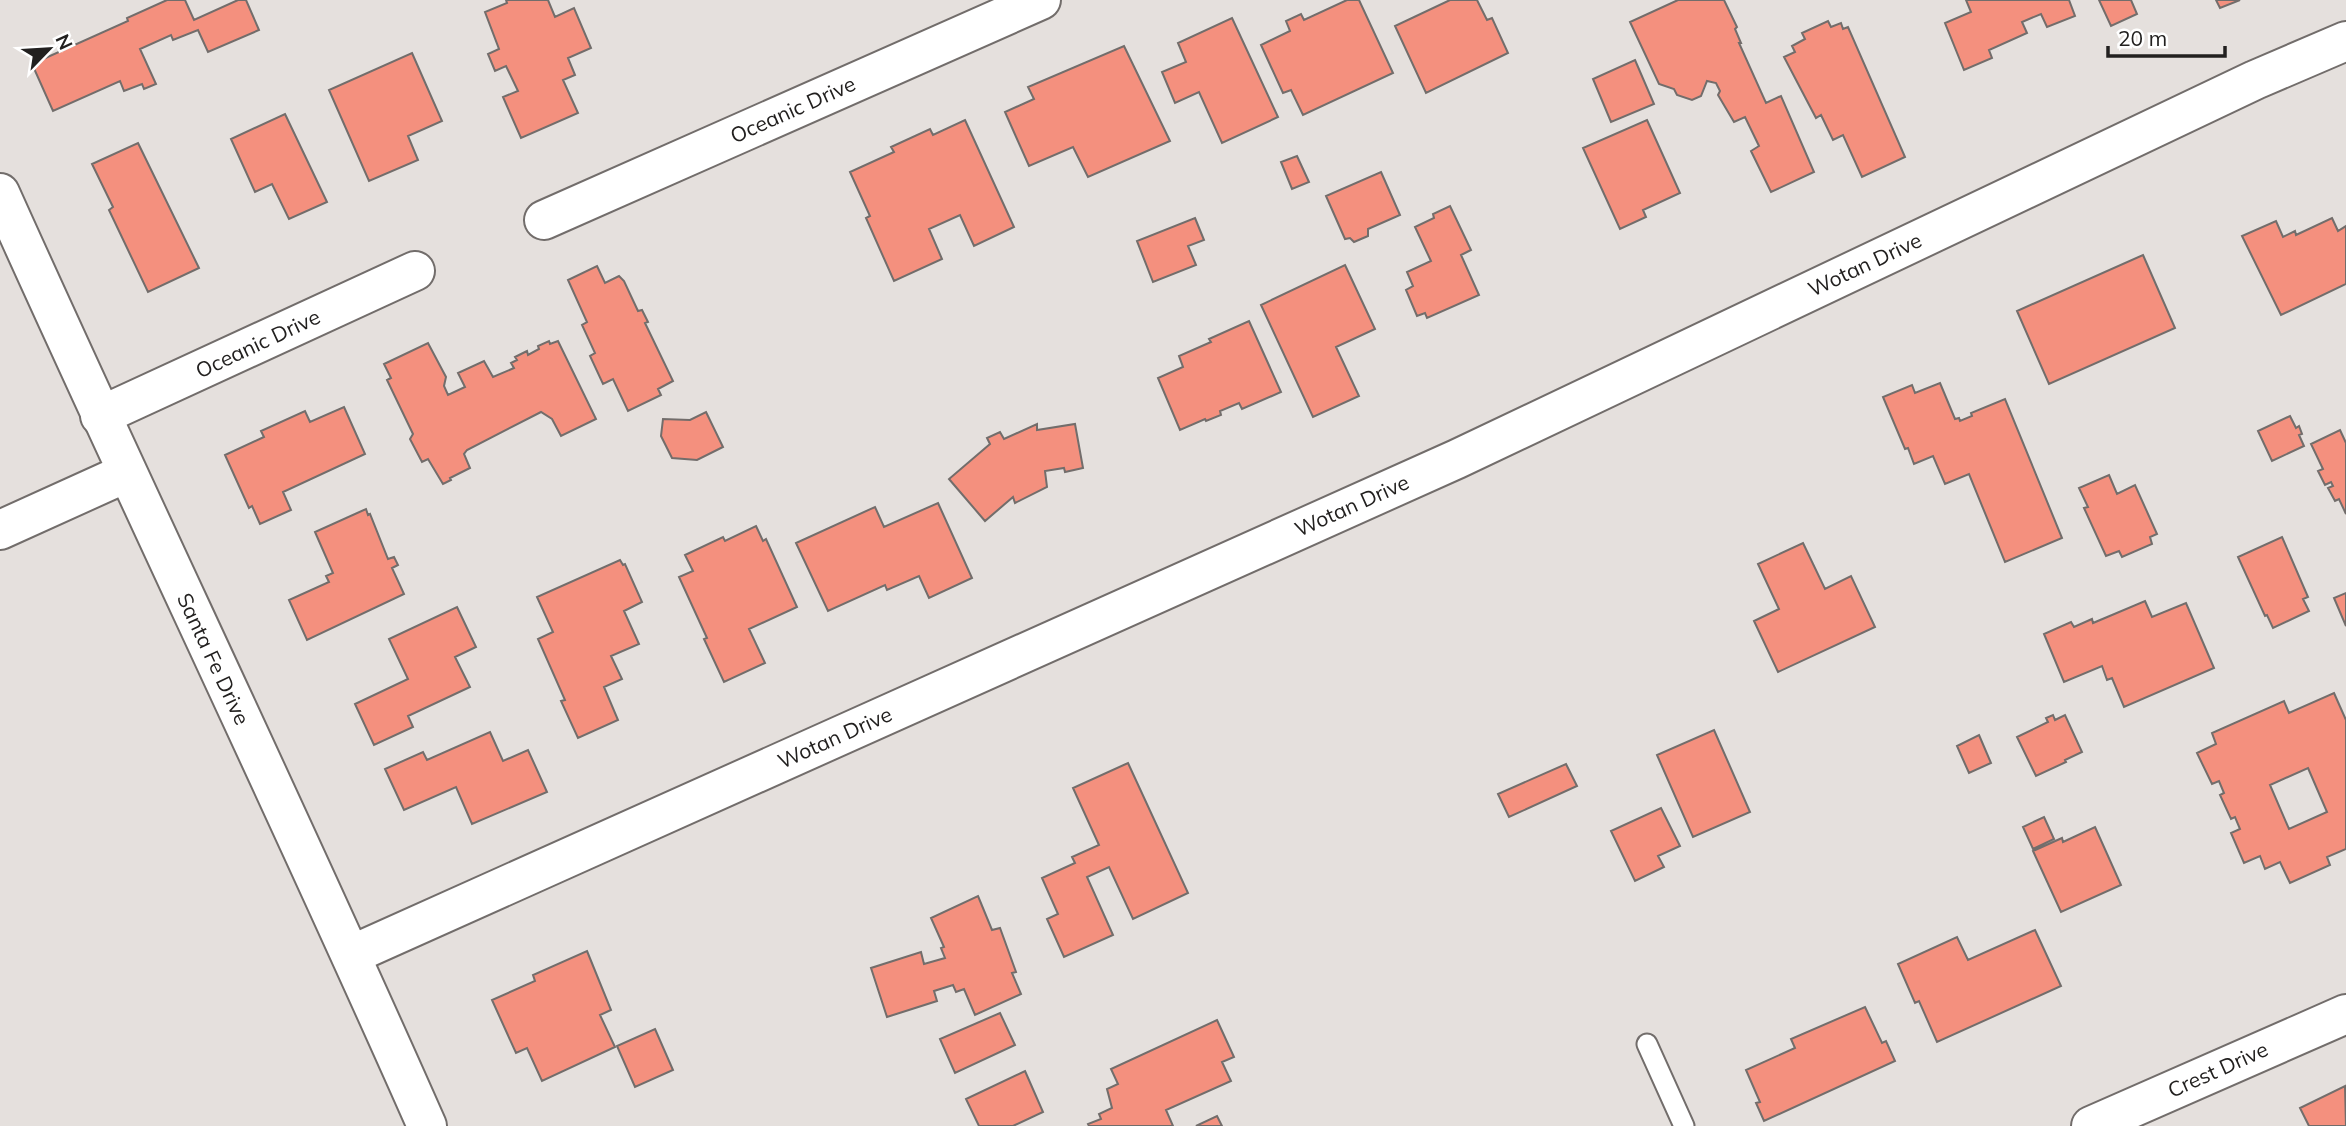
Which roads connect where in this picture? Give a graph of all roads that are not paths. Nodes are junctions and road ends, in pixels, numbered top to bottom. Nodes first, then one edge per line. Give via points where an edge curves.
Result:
1 (1041, 0) edge
2 (2346, 41) edge
3 (0, 192) edge
4 (544, 220) dead end
5 (415, 271) dead end
6 (100, 416) junction
7 (127, 473) junction
8 (0, 530) edge
9 (351, 956) junction
10 (2346, 1014) edge
11 (1647, 1044) dead end
12 (427, 1126) edge
13 (1684, 1126) edge
14 (2091, 1126) edge

1 - 4 street, Oceanic Drive
2 - 9 street, Wotan Drive via 1457,459
3 - 6 street, Santa Fe Drive
5 - 6 street, Oceanic Drive
6 - 7 street, Santa Fe Drive
7 - 8 street
7 - 9 street, Santa Fe Drive
9 - 12 street, Santa Fe Drive
10 - 14 street, Crest Drive
11 - 13 lane

